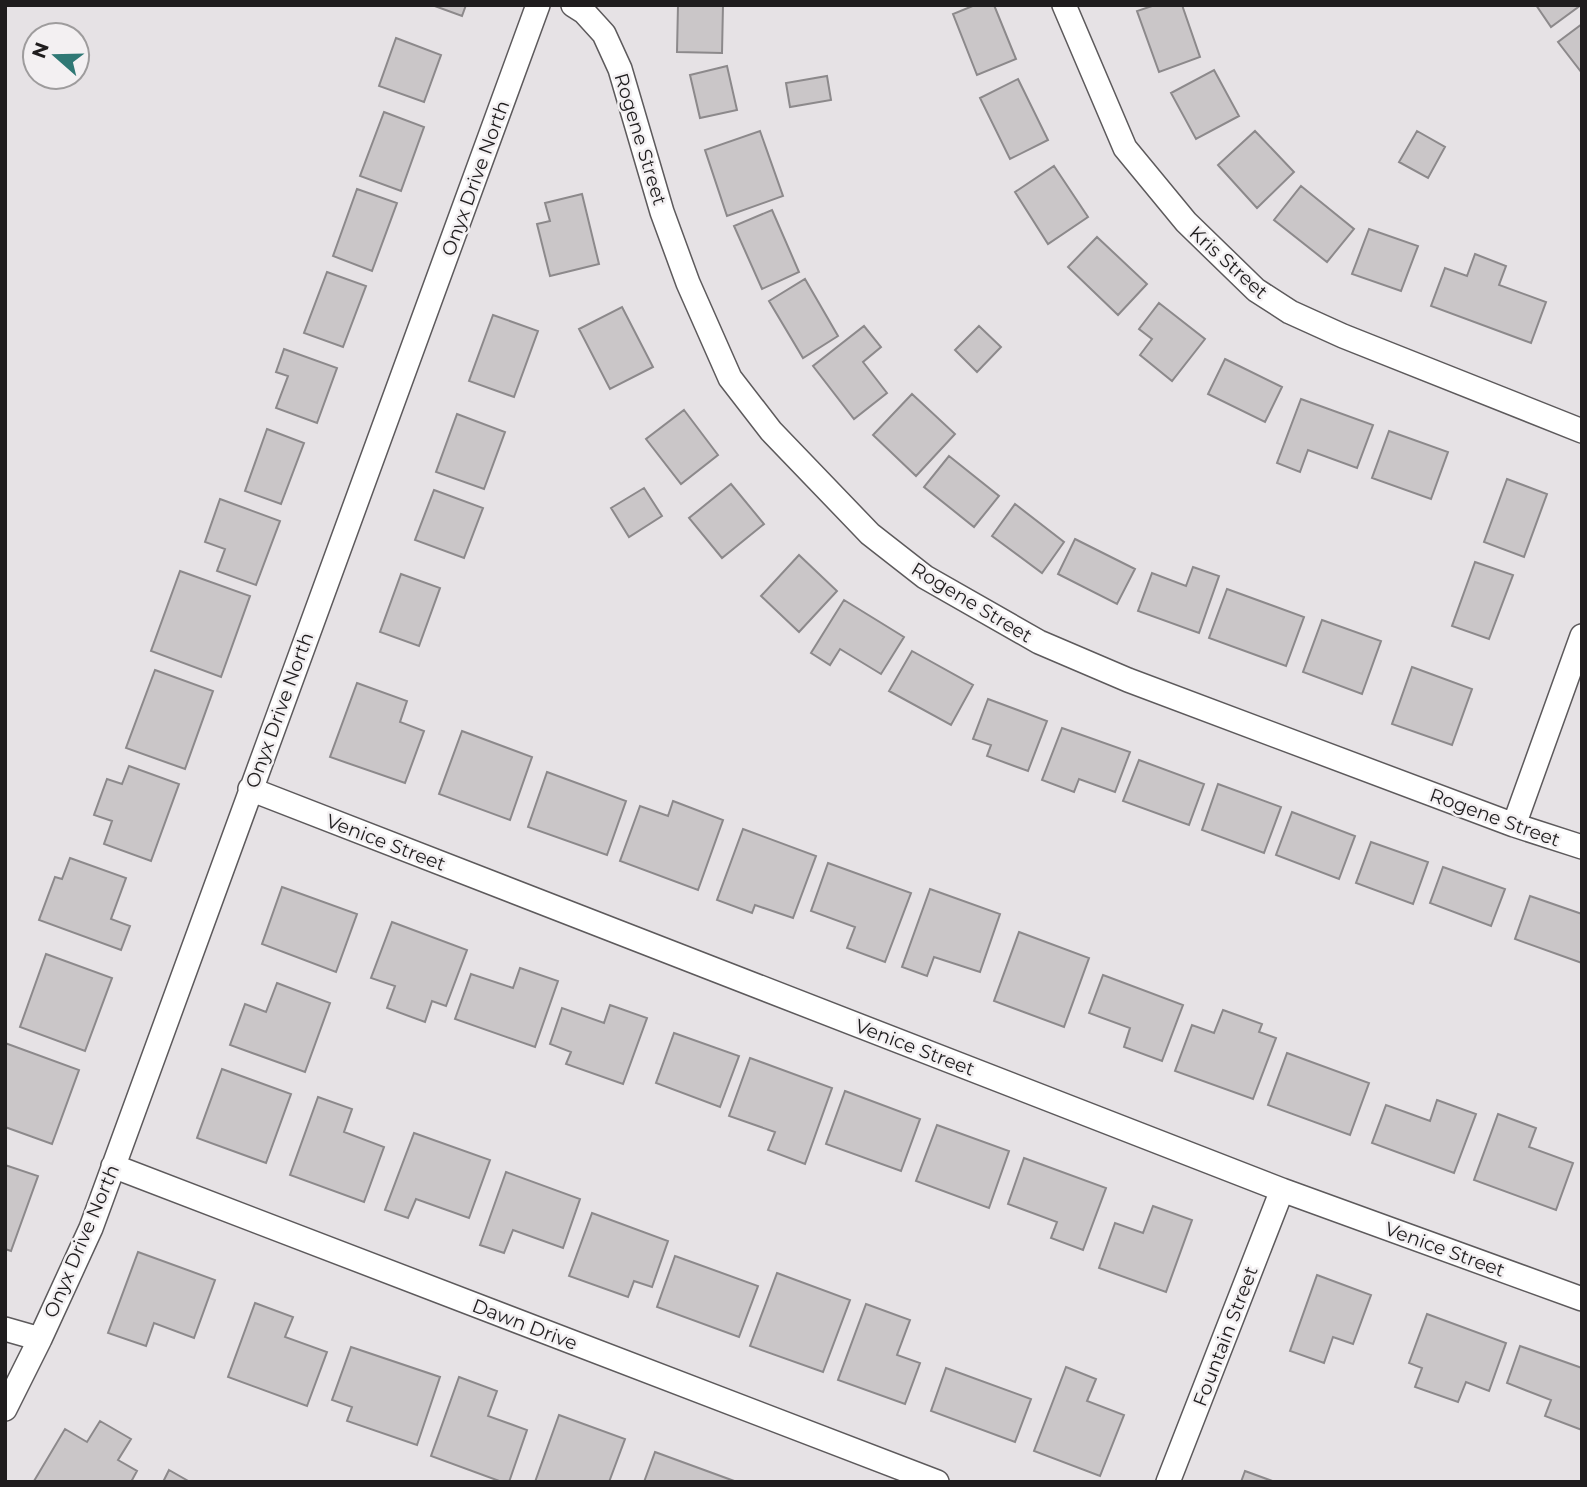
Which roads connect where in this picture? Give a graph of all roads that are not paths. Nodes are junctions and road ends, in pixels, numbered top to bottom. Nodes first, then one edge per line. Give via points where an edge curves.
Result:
1 (538, 5) edge
2 (573, 5) edge
3 (1064, 5) edge
4 (1582, 431) edge
5 (1582, 636) edge
6 (250, 789) junction
7 (1514, 825) junction
8 (1582, 847) edge
9 (113, 1166) junction
10 (1282, 1190) junction
11 (1582, 1299) edge
12 (5, 1329) edge
13 (40, 1339) junction
14 (5, 1409) edge
15 (937, 1482) edge
16 (1168, 1482) edge

1 - 6 street, Onyx Drive North
2 - 7 street, Rogene Street via 604,34 620,69 662,212 730,378 771,431 870,534 925,577 1039,642
3 - 4 street, Kris Street via 1125,148 1186,222 1256,290 1290,313 1343,336
5 - 7 street
6 - 9 street, Onyx Drive North
6 - 10 street, Venice Street
7 - 8 street, Rogene Street
9 - 13 street, Onyx Drive North via 91,1228
9 - 15 street, Dawn Drive
10 - 11 street, Venice Street
10 - 16 street, Fountain Street
12 - 13 street
13 - 14 street, Onyx Drive North

